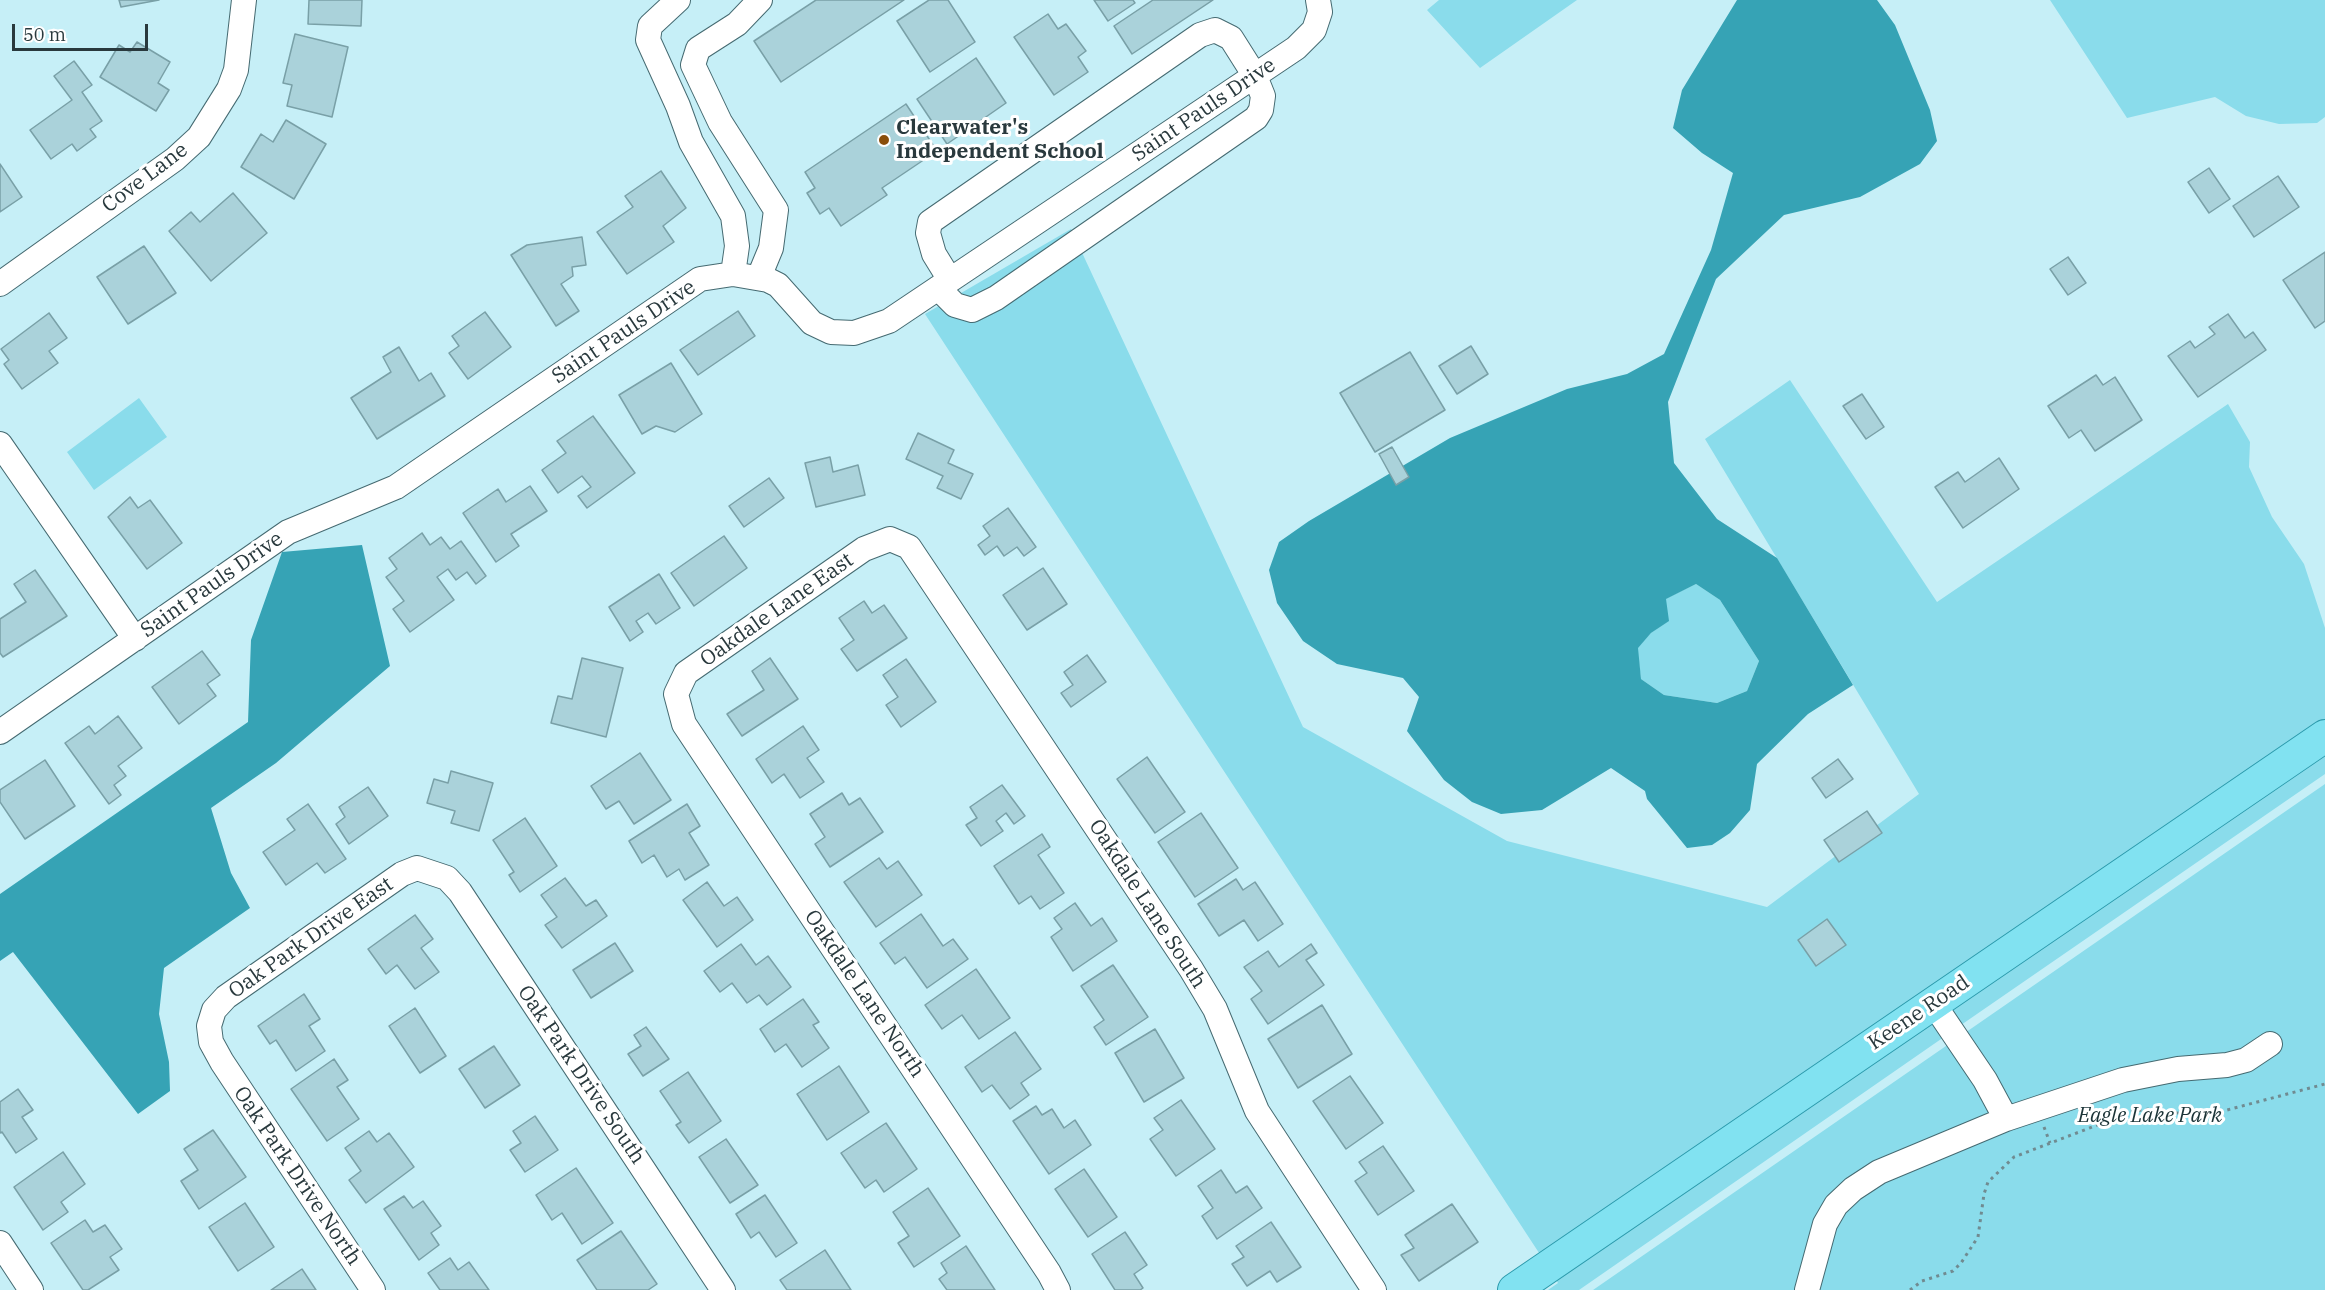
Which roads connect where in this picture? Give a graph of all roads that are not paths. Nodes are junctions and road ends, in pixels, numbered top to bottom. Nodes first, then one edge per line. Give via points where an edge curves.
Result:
1 (244, 0) edge
2 (678, 0) edge
3 (760, 0) edge
4 (1318, 0) edge
5 (693, 65) junction
6 (662, 74) junction
7 (1255, 76) junction
8 (733, 274) junction
9 (759, 277) junction
10 (0, 284) edge
11 (944, 284) junction
12 (0, 444) edge
13 (890, 539) joint
14 (135, 639) junction
15 (676, 694) joint
16 (0, 732) edge
17 (2325, 736) edge
18 (430, 870) joint
19 (1934, 1003) junction
20 (2270, 1044) dead end
21 (222, 1062) joint
22 (2006, 1119) junction
23 (0, 1243) edge
24 (31, 1290) edge
25 (373, 1290) edge
26 (723, 1290) edge
27 (1058, 1290) edge
28 (1374, 1290) edge
29 (1514, 1290) edge
30 (1807, 1290) edge

1 - 10 street, Cove Lane via 236,70 224,98 199,137 175,159
2 - 6 street via 650,26 648,40
3 - 5 street via 737,24 698,50
4 - 7 street, Saint Pauls Drive via 1320,12 1314,30 1296,48
5 - 6 street
5 - 9 street via 720,122 776,210 771,248
6 - 8 street via 691,142 733,216 737,246
7 - 11 street, Saint Pauls Drive
7 - 11 street via 1263,96 1256,118 996,298 972,310 955,305
7 - 11 street via 1231,38 1215,30 1200,35 930,222 928,233
8 - 9 street, Saint Pauls Drive
8 - 14 street, Saint Pauls Drive via 700,279 396,487 288,532
9 - 11 street, Saint Pauls Drive via 778,285 812,323 831,332 854,333 889,321
12 - 14 street
13 - 15 street, Oakdale Lane East via 864,549 686,674
13 - 28 street, Oakdale Lane South via 909,547 1191,969 1215,1010 1257,1111
14 - 16 street, Saint Pauls Drive
15 - 27 street, Oakdale Lane North via 684,724
17 - 19 main road, Keene Road
18 - 21 street, Oak Park Drive East via 417,868 402,874 226,997 214,1010 210,1026 211,1042
18 - 26 street, Oak Park Drive South via 447,878 460,892
19 - 22 street
19 - 29 main road, Keene Road
20 - 22 street via 2246,1060 2123,1080
21 - 25 street, Oak Park Drive North
22 - 30 street via 1879,1172 1853,1189 1836,1205 1825,1224
23 - 24 street

